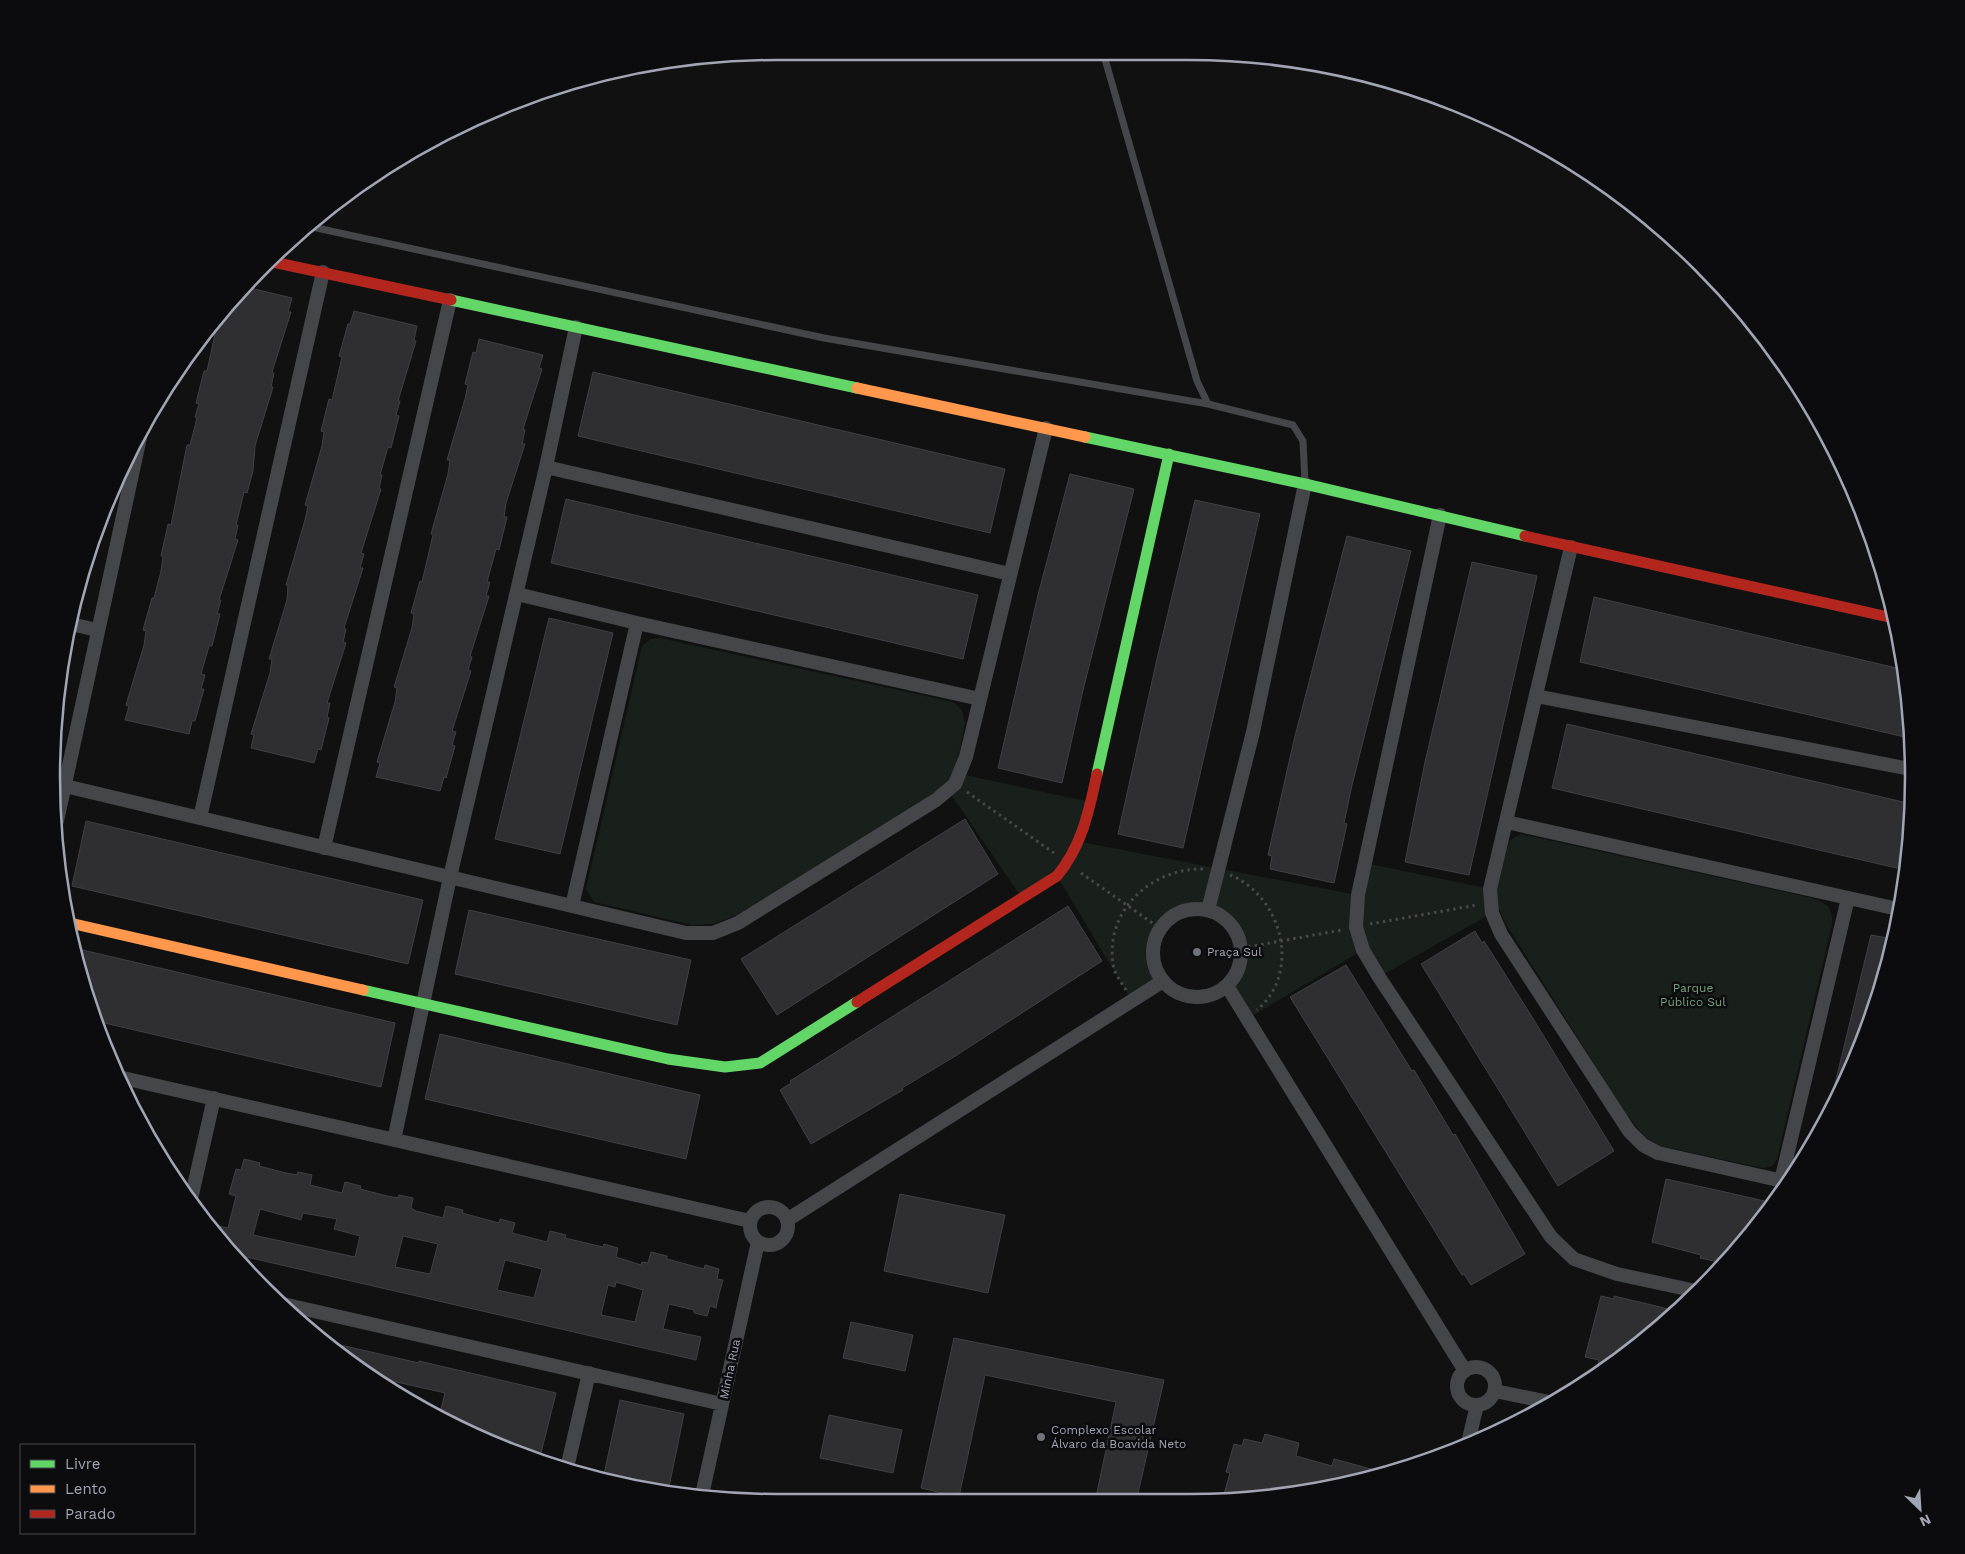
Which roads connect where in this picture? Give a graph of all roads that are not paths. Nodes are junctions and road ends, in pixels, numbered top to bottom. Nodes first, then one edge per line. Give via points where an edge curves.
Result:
1 (1105, 60) edge
2 (316, 228) edge
3 (278, 262) edge
4 (323, 272) junction
5 (450, 300) junction
6 (576, 327) junction
7 (1208, 404) junction
8 (1046, 428) junction
9 (1168, 454) junction
10 (136, 457) edge
11 (546, 467) junction
12 (1305, 484) junction
13 (1440, 514) junction
14 (1571, 546) junction
15 (1010, 574) junction
16 (517, 594) junction
17 (1887, 617) edge
18 (637, 623) junction
19 (77, 625) edge
20 (97, 630) junction
21 (1536, 696) junction
22 (980, 698) junction
23 (1905, 768) edge
24 (65, 786) junction
25 (61, 803) edge
26 (200, 818) junction
27 (1506, 822) junction
28 (324, 848) junction
29 (450, 877) junction
30 (1848, 898) junction
31 (572, 906) junction
32 (1893, 908) edge
33 (1208, 910) junction
34 (76, 924) edge
35 (1163, 981) junction
36 (1227, 986) junction
37 (423, 1004) junction
38 (127, 1079) edge
39 (214, 1098) junction
40 (394, 1140) junction
41 (1786, 1171) edge
42 (1780, 1181) edge
43 (192, 1190) edge
44 (787, 1220) junction
45 (750, 1221) junction
46 (758, 1242) junction
47 (1689, 1290) edge
48 (301, 1313) edge
49 (1465, 1371) junction
50 (589, 1374) junction
51 (1495, 1391) junction
52 (1541, 1400) edge
53 (722, 1404) junction
54 (1477, 1405) junction
55 (1470, 1436) edge
56 (568, 1463) edge
57 (703, 1490) edge

1 - 7 lane via 1197,382
2 - 7 lane via 824,338
3 - 4 street
4 - 5 street
4 - 26 street
5 - 6 street
5 - 28 street
6 - 8 street
6 - 11 street
7 - 12 lane via 1293,424 1303,441
8 - 9 street
8 - 15 street
9 - 12 street
9 - 37 street via 1081,842 1057,876 787,1047 760,1063 741,1068 722,1069 668,1059
10 - 20 street
11 - 15 street
11 - 16 street
12 - 13 street
12 - 33 street via 1253,732
13 - 14 street
13 - 47 street via 1358,895 1358,935 1379,977 1551,1237 1574,1259 1617,1274
14 - 17 street
14 - 21 street
15 - 22 street
16 - 18 street
16 - 29 street
18 - 22 street
18 - 31 street
19 - 20 street
20 - 24 street
21 - 23 street
21 - 27 street
22 - 31 street via 960,774 948,790 738,923 714,933 686,933
24 - 25 street
24 - 26 street
26 - 28 street
27 - 30 street
27 - 42 street via 1490,888 1492,913 1501,934 1629,1131 1658,1153
28 - 29 street
29 - 31 street
29 - 37 street
30 - 32 street
30 - 41 street
33 - 35 street via 1182,912 1160,928 1153,956
33 - 36 street via 1230,923 1242,948 1236,975
34 - 37 street
35 - 36 street via 1188,997 1215,994
35 - 44 street
36 - 49 street
37 - 40 street
38 - 39 street
39 - 40 street
39 - 43 street
40 - 45 street
44 - 45 street via 780,1210 768,1207 757,1211
44 - 46 street via 788,1231 781,1241 770,1245
45 - 46 street via 751,1233
46 - 53 street, Minha Rua
48 - 50 street
49 - 51 street via 1476,1366 1488,1370 1495,1379
49 - 54 street via 1458,1380 1458,1392 1466,1402
50 - 53 street
50 - 56 street
51 - 52 street
51 - 54 street via 1488,1401
53 - 57 street, Minha Rua
54 - 55 street

